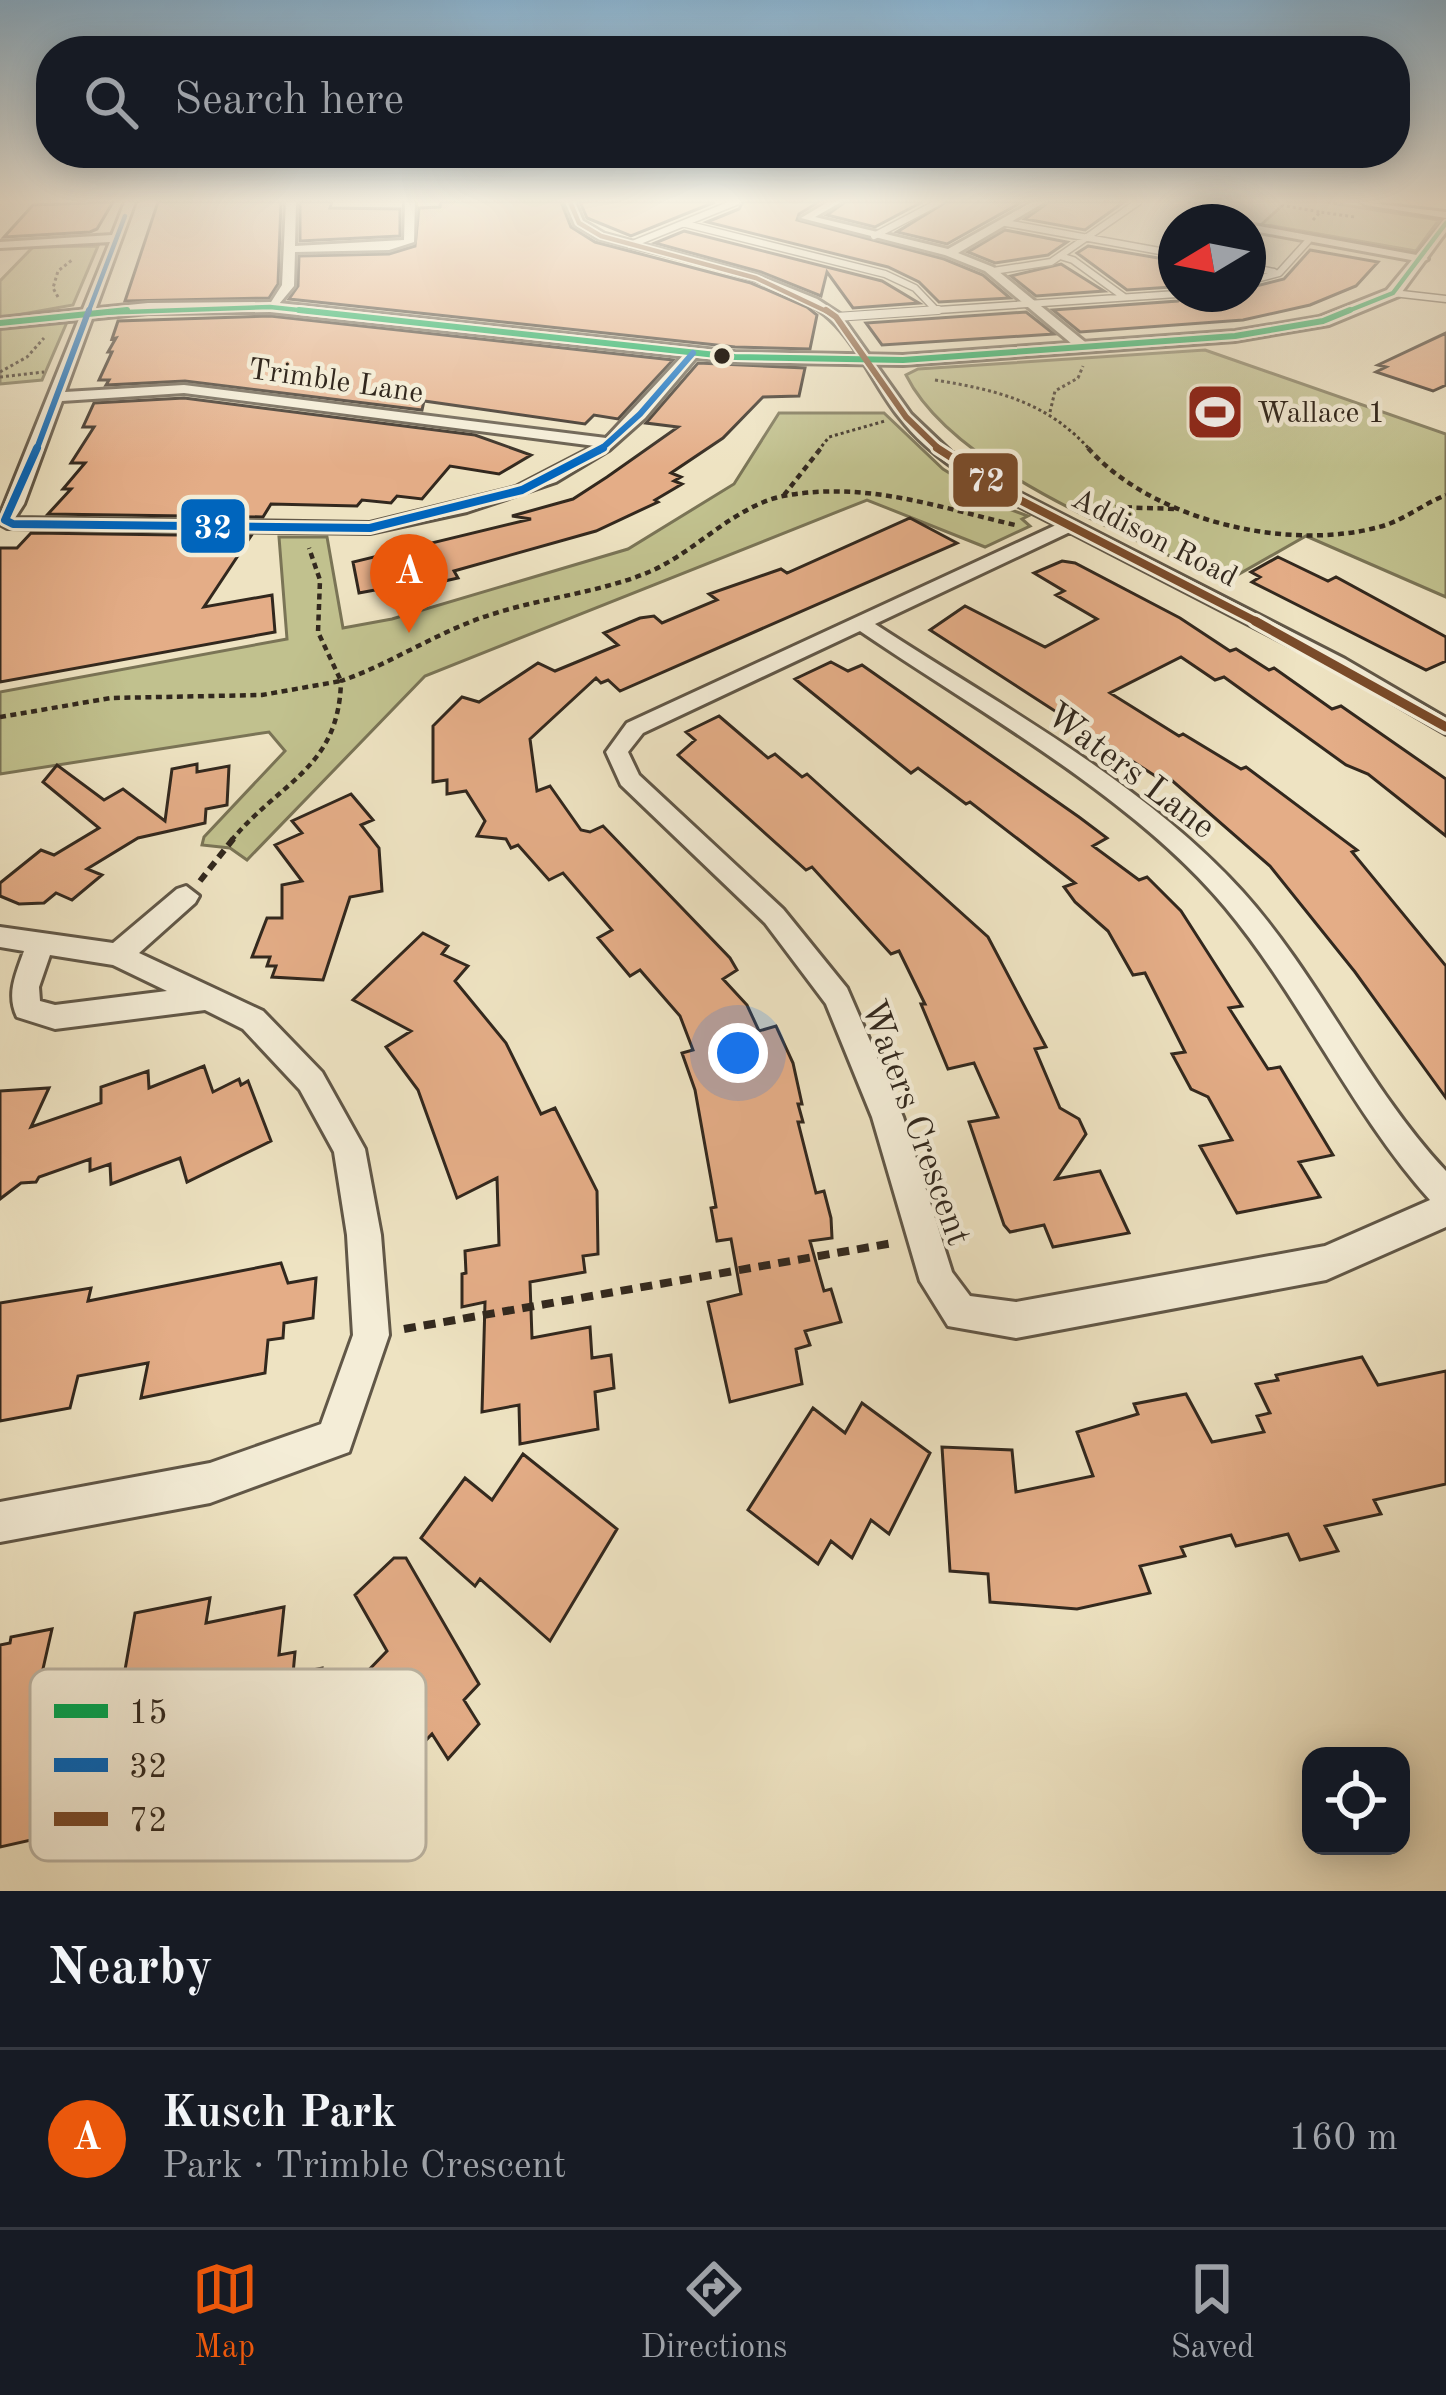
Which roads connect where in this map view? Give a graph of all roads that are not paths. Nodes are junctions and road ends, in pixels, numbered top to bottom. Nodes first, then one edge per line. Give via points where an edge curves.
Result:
1 (91, 290) edge
2 (284, 290) edge
3 (788, 290) edge
4 (917, 290) edge
5 (1017, 290) edge
6 (1115, 290) edge
7 (1395, 290) edge
8 (1393, 293) junction
9 (1158, 295) edge
10 (1124, 297) junction
11 (1446, 299) edge
12 (1033, 303) junction
13 (270, 307) junction
14 (936, 310) junction
15 (80, 314) junction
16 (836, 317) junction
17 (0, 323) edge
18 (1080, 352) junction
19 (694, 353) junction
20 (868, 361) junction
21 (56, 397) junction
22 (609, 443) junction
23 (1072, 516) junction
24 (860, 622) junction
25 (1446, 728) edge
26 (186, 896) road end
27 (0, 937) edge
28 (41, 940) junction
29 (118, 955) junction
30 (209, 998) junction
31 (1446, 1194) edge
32 (1446, 1210) edge
33 (0, 1522) edge

1 - 15 street
2 - 13 street
3 - 16 street
4 - 14 lane
5 - 12 street
6 - 10 lane
7 - 8 street
8 - 11 lane
8 - 18 street via 1358,311 1280,330
9 - 10 lane
10 - 12 lane
12 - 14 lane
12 - 18 street
13 - 15 street
13 - 19 street
14 - 16 lane
15 - 17 street
15 - 21 street
16 - 20 street, Addison Road
18 - 20 street
19 - 20 street
19 - 22 street
20 - 23 street, Addison Road via 906,417 945,455
21 - 22 street, Trimble Lane via 184,389
21 - 22 street via 5,520 13,524 370,528 526,489
23 - 24 street, Waters Crescent
23 - 25 street, Addison Road
24 - 31 street, Waters Lane via 1188,850 1237,903
24 - 32 street, Waters Crescent via 635,728 617,752 629,779 820,970 861,1048 938,1281 962,1313 1016,1320 1326,1263
26 - 29 street
27 - 28 street
28 - 29 street
28 - 30 street via 25,987 27,1009 55,1017
29 - 30 street
30 - 33 street via 253,1020 311,1081 349,1149 371,1335 335,1438 210,1483

